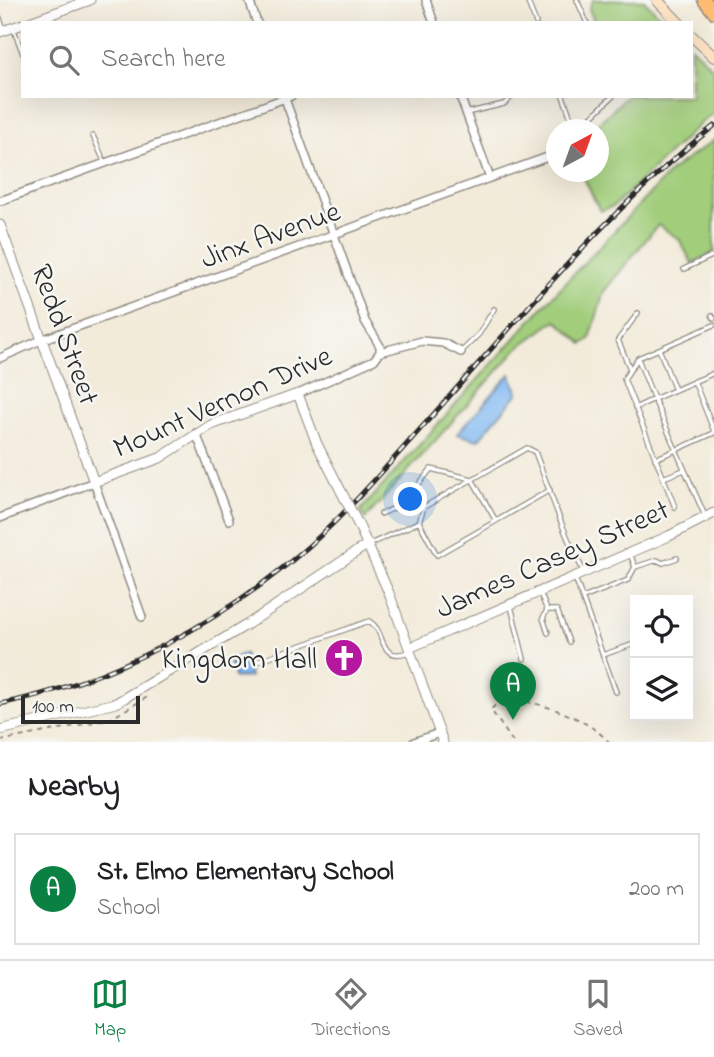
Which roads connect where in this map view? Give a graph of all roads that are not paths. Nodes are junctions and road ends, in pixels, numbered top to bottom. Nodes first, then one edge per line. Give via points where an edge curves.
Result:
1 (90, 0) edge
2 (249, 0) edge
3 (426, 0) edge
4 (527, 0) edge
5 (577, 0) edge
6 (657, 0) edge
7 (706, 0) edge
8 (714, 5) edge
9 (714, 12) edge
10 (0, 18) edge
11 (32, 21) edge
12 (256, 21) edge
13 (433, 21) edge
14 (535, 21) edge
15 (586, 21) edge
16 (677, 21) edge
17 (13, 28) edge
18 (693, 36) edge
19 (21, 49) edge
20 (714, 57) edge
21 (283, 98) edge
22 (286, 98) edge
23 (461, 98) edge
24 (511, 98) edge
25 (564, 98) edge
26 (611, 98) edge
27 (466, 113) junction
28 (93, 136) dead end
29 (546, 158) edge
30 (105, 163) junction
31 (490, 178) junction
32 (0, 201) edge
33 (0, 225) edge
34 (334, 235) junction
35 (714, 255) edge
36 (684, 270) dead end
37 (494, 309) dead end
38 (638, 313) dead end
39 (714, 325) edge
40 (41, 340) junction
41 (659, 349) junction
42 (380, 352) junction
43 (461, 352) joint
44 (0, 358) edge
45 (638, 358) junction
46 (629, 369) junction
47 (714, 373) edge
48 (694, 382) junction
49 (675, 390) junction
50 (298, 394) junction
51 (654, 399) junction
52 (635, 408) junction
53 (714, 414) edge
54 (708, 417) junction
55 (714, 432) edge
56 (196, 433) junction
57 (676, 450) junction
58 (655, 459) junction
59 (684, 470) junction
60 (663, 478) junction
61 (472, 479) junction
62 (94, 482) junction
63 (550, 490) junction
64 (419, 497) junction
65 (424, 507) junction
66 (675, 507) dead end
67 (381, 514) dead end
68 (710, 514) edge
69 (0, 518) edge
70 (229, 520) dead end
71 (496, 521) junction
72 (419, 522) junction
73 (368, 544) junction
74 (629, 553) junction
75 (677, 558) dead end
76 (635, 567) junction
77 (579, 574) junction
78 (539, 592) junction
79 (583, 598) junction
80 (510, 604) junction
81 (547, 610) junction
82 (142, 617) dead end
83 (548, 633) dead end
84 (569, 642) dead end
85 (630, 645) edge
86 (410, 649) junction
87 (603, 655) junction
88 (524, 659) dead end
89 (256, 662) dead end
90 (616, 671) dead end
91 (610, 673) junction
92 (616, 692) dead end
93 (0, 730) edge
94 (441, 737) edge
95 (414, 742) edge

1 - 11 street
2 - 12 street
3 - 13 street
4 - 14 lane
5 - 15 lane
6 - 16 main road
7 - 8 highway
7 - 9 highway
10 - 17 lane
17 - 19 lane
18 - 20 main road
21 - 30 street
22 - 34 street
23 - 27 street
24 - 27 lane via 504,104
25 - 26 lane via 573,124 584,124
27 - 31 street
28 - 30 lane
29 - 31 street, Jinx Avenue
30 - 32 street
31 - 34 street, Jinx Avenue
33 - 40 street, Redd Street
34 - 40 street, Jinx Avenue
34 - 42 street
35 - 36 lane
37 - 43 lane via 480,334
38 - 46 lane via 618,340
39 - 41 lane
40 - 44 street, Jinx Avenue
40 - 62 street, Redd Street
41 - 45 lane
41 - 49 lane
42 - 43 street, Mount Vernon Drive via 422,341 443,343
42 - 50 street, Mount Vernon Drive via 374,360
45 - 46 lane
45 - 51 lane
46 - 52 lane via 624,379
47 - 48 lane
48 - 49 lane
48 - 54 lane
49 - 51 lane
50 - 56 street, Mount Vernon Drive
50 - 73 street, bridge via 317,444
51 - 52 lane
51 - 57 lane
52 - 58 lane
53 - 54 lane
54 - 55 lane
55 - 57 lane
56 - 62 street, Mount Vernon Drive via 160,458
56 - 70 street
57 - 58 lane
57 - 59 lane
58 - 60 lane
59 - 60 lane
59 - 68 lane
60 - 66 lane
61 - 63 lane via 527,448 535,452
61 - 64 lane via 431,470 415,489
61 - 65 lane
61 - 71 lane
62 - 69 street, Mount Vernon Drive
62 - 82 street, Redd Street
63 - 71 lane
63 - 77 lane
64 - 65 lane
64 - 67 lane
65 - 72 lane
68 - 74 street, James Casey Street
71 - 72 lane via 437,555
72 - 73 lane
73 - 86 street
73 - 93 street via 248,624 116,703
74 - 76 lane
74 - 77 street, James Casey Street
75 - 76 lane
76 - 79 lane via 628,580
77 - 78 street, James Casey Street
77 - 79 lane
78 - 80 street, James Casey Street
78 - 81 lane
79 - 87 lane
80 - 86 street, James Casey Street
80 - 88 lane
81 - 83 lane via 543,618
81 - 84 lane via 557,610
85 - 87 lane
86 - 89 lane via 399,656 390,652 369,621
86 - 94 street
87 - 91 lane
90 - 91 lane
91 - 92 lane
94 - 95 street

